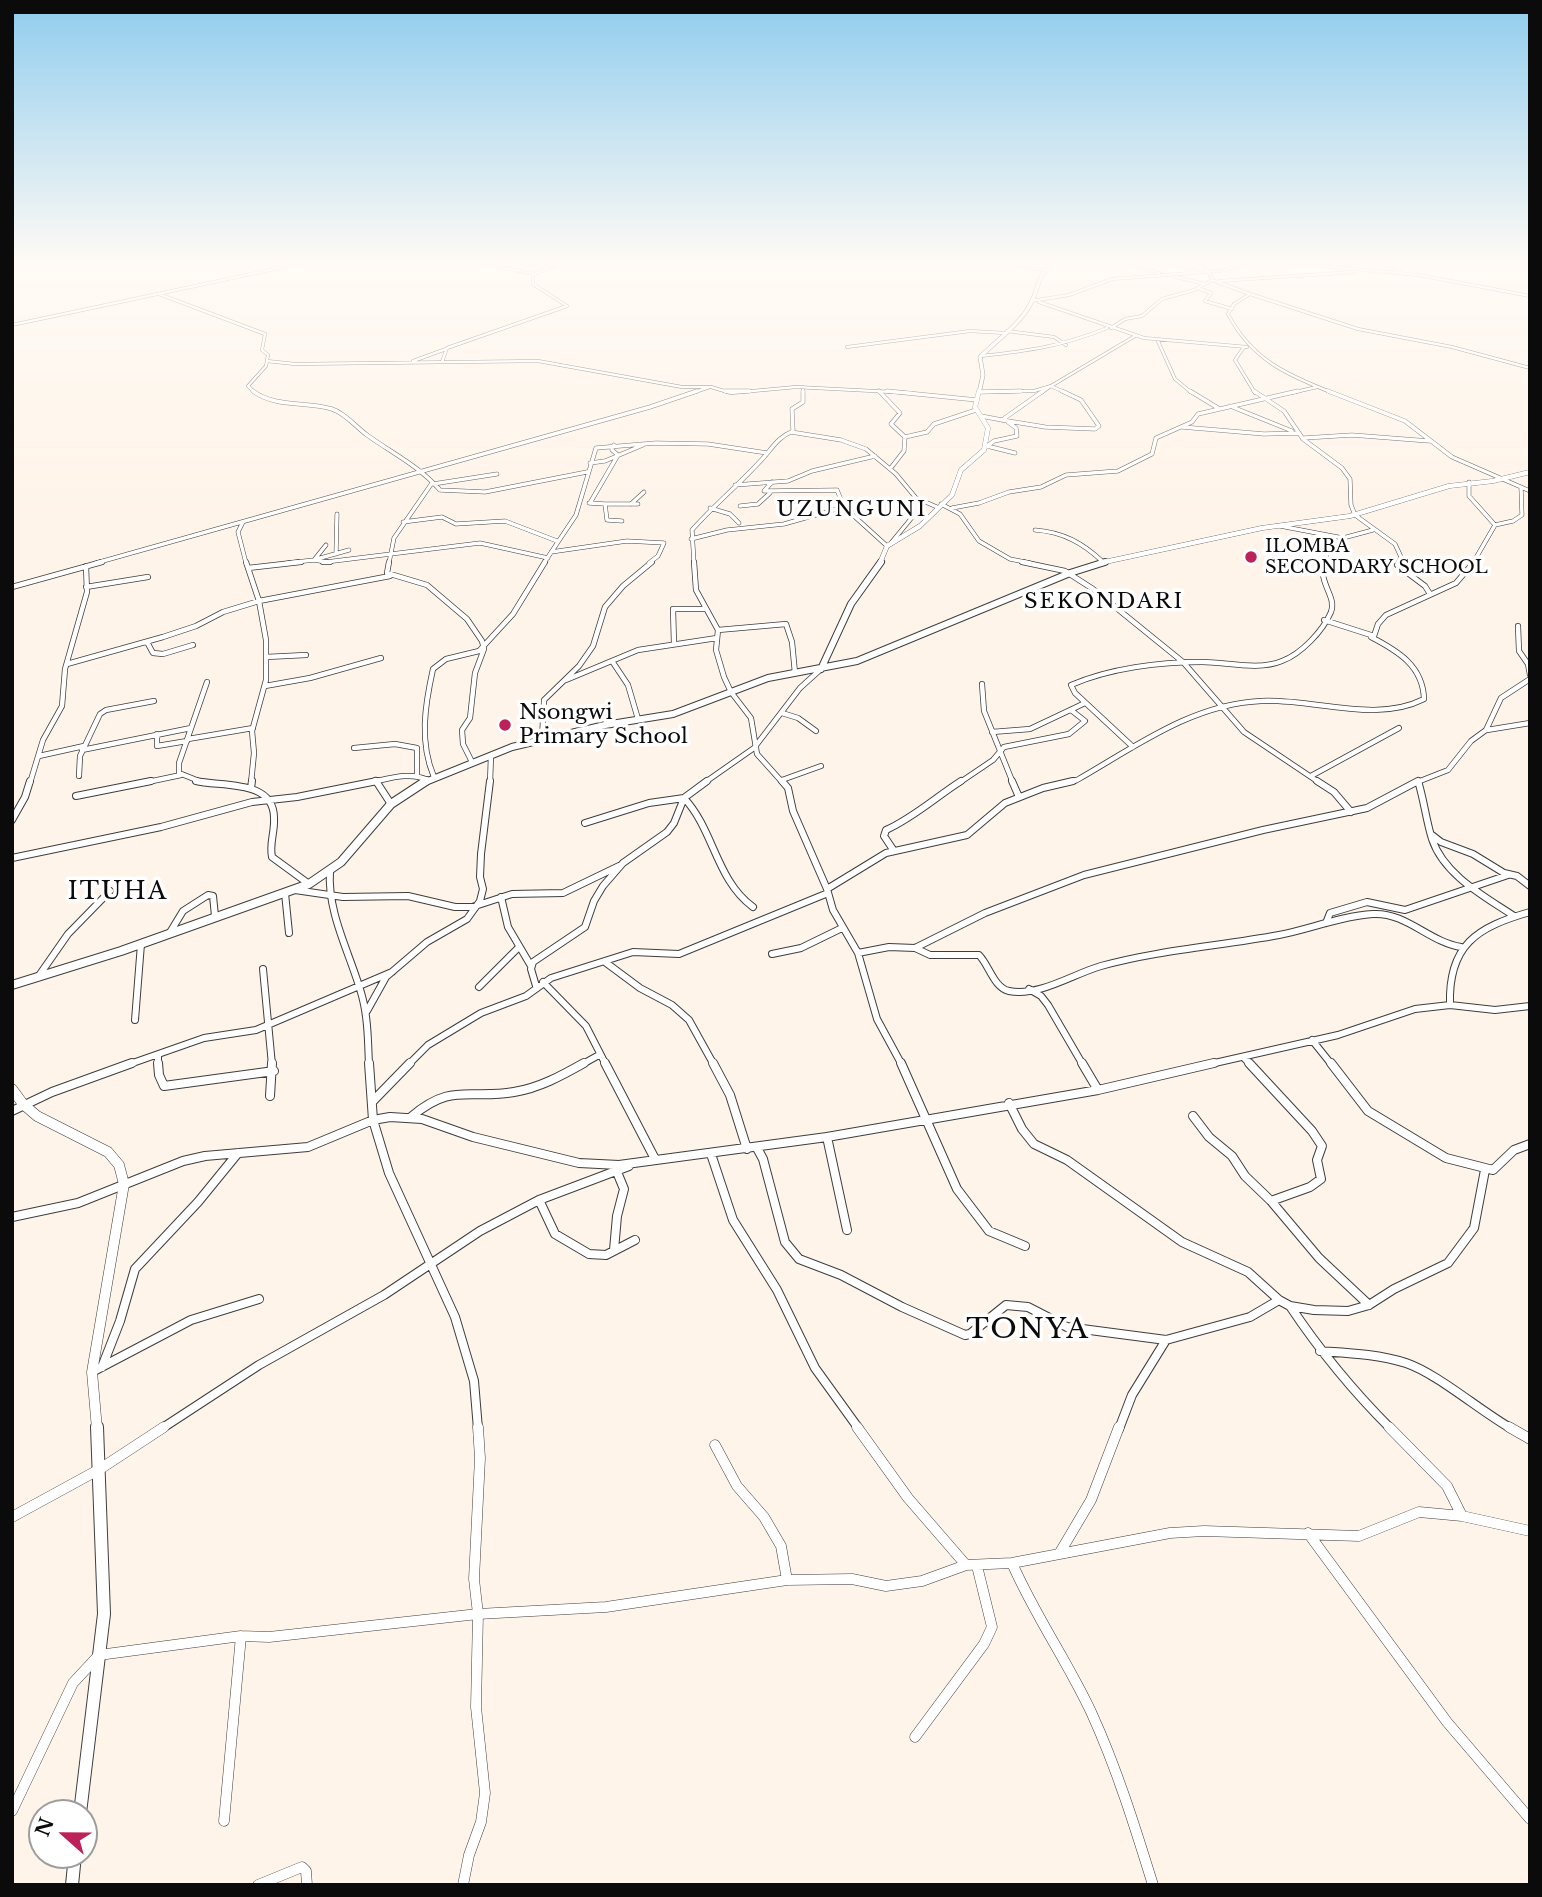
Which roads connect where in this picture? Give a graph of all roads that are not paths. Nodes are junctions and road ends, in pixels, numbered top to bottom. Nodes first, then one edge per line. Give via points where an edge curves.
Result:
1 (262, 349) edge
2 (446, 349) joint
3 (989, 349) edge
4 (1049, 349) edge
5 (1114, 349) edge
6 (1161, 349) edge
7 (1242, 349) edge
8 (1253, 349) edge
9 (1459, 349) edge
10 (981, 356) junction
11 (267, 361) junction
12 (442, 362) junction
13 (408, 363) junction
14 (1530, 368) edge
15 (1051, 386) junction
16 (710, 387) junction
17 (803, 387) junction
18 (1317, 387) junction
19 (879, 391) junction
20 (979, 392) junction
21 (1262, 399) junction
22 (977, 400) junction
23 (1228, 406) junction
24 (1218, 408) junction
25 (976, 410) junction
26 (981, 416) junction
27 (1002, 419) junction
28 (1008, 421) junction
29 (1179, 427) junction
30 (791, 432) junction
31 (1297, 433) junction
32 (905, 438) junction
33 (1304, 438) junction
34 (1429, 441) junction
35 (644, 444) junction
36 (614, 445) junction
37 (986, 447) junction
38 (767, 453) junction
39 (1015, 453) dead end
40 (876, 456) junction
41 (617, 457) junction
42 (590, 464) junction
43 (890, 469) junction
44 (421, 471) junction
45 (587, 472) junction
46 (1530, 472) edge
47 (497, 474) dead end
48 (1499, 479) junction
49 (772, 482) junction
50 (1469, 482) junction
51 (433, 483) junction
52 (480, 484) dead end
53 (734, 485) junction
54 (1521, 488) junction
55 (1530, 491) edge
56 (483, 492) junction
57 (644, 492) dead end
58 (770, 493) junction
59 (580, 503) junction
60 (590, 503) junction
61 (605, 504) junction
62 (631, 504) junction
63 (638, 504) dead end
64 (939, 505) junction
65 (740, 506) dead end
66 (844, 507) junction
67 (710, 508) junction
68 (952, 509) junction
69 (337, 514) dead end
70 (914, 515) dead end
71 (1355, 515) junction
72 (245, 521) junction
73 (622, 521) dead end
74 (403, 522) junction
75 (739, 523) dead end
76 (1495, 525) junction
77 (1280, 526) junction
78 (1035, 530) dead end
79 (1373, 530) junction
80 (1334, 537) junction
81 (691, 539) junction
82 (557, 541) junction
83 (889, 544) junction
84 (326, 545) dead end
85 (349, 550) dead end
86 (551, 552) junction
87 (336, 554) junction
88 (392, 555) junction
89 (548, 558) junction
90 (315, 559) junction
91 (1102, 562) junction
92 (86, 566) junction
93 (248, 568) junction
94 (1070, 573) junction
95 (390, 576) junction
96 (148, 577) dead end
97 (12, 587) edge
98 (86, 587) junction
99 (1430, 594) junction
100 (259, 601) junction
101 (706, 609) junction
102 (1324, 620) junction
103 (1518, 626) dead end
104 (718, 630) junction
105 (1371, 636) junction
106 (717, 638) junction
107 (147, 642) junction
108 (674, 644) junction
109 (194, 645) dead end
110 (484, 647) junction
111 (306, 655) dead end
112 (266, 657) junction
113 (381, 658) dead end
114 (612, 661) junction
115 (1183, 662) junction
116 (67, 664) junction
117 (821, 668) junction
118 (795, 673) junction
119 (1530, 677) edge
120 (564, 681) junction
121 (207, 682) dead end
122 (982, 684) dead end
123 (265, 686) junction
124 (731, 692) junction
125 (154, 701) dead end
126 (1085, 703) junction
127 (1219, 706) junction
128 (1071, 710) junction
129 (782, 713) junction
130 (638, 719) junction
131 (1530, 723) edge
132 (191, 727) junction
133 (253, 728) junction
134 (1399, 728) dead end
135 (1486, 730) junction
136 (816, 731) dead end
137 (992, 732) junction
138 (157, 734) junction
139 (541, 739) junction
140 (187, 740) junction
141 (1133, 747) junction
142 (83, 748) junction
143 (354, 748) dead end
144 (754, 748) junction
145 (1000, 749) junction
146 (491, 755) junction
147 (39, 756) junction
148 (472, 762) junction
149 (821, 766) dead end
150 (181, 775) junction
151 (416, 775) junction
152 (79, 776) dead end
153 (1311, 776) junction
154 (431, 778) junction
155 (375, 780) junction
156 (782, 780) junction
157 (1418, 780) junction
158 (251, 788) junction
159 (76, 796) dead end
160 (1019, 797) junction
161 (684, 798) junction
162 (268, 800) junction
163 (391, 804) junction
164 (1351, 812) junction
165 (12, 820) edge
166 (585, 823) dead end
167 (1432, 835) junction
168 (894, 850) junction
169 (12, 858) edge
170 (623, 863) junction
171 (330, 871) junction
172 (1508, 874) junction
173 (309, 884) junction
174 (482, 885) junction
175 (1530, 886) edge
176 (1475, 888) junction
177 (295, 890) junction
178 (110, 891) dead end
179 (828, 891) junction
180 (285, 893) junction
181 (331, 896) junction
182 (497, 899) junction
183 (477, 906) junction
184 (752, 906) dead end
185 (1530, 912) edge
186 (215, 916) junction
187 (1514, 916) junction
188 (1326, 923) junction
189 (842, 928) junction
190 (289, 933) dead end
191 (169, 934) junction
192 (141, 944) junction
193 (519, 947) junction
194 (1461, 947) junction
195 (915, 948) junction
196 (858, 953) junction
197 (772, 954) dead end
198 (605, 962) junction
199 (531, 966) junction
200 (263, 970) dead end
201 (392, 972) junction
202 (38, 977) junction
203 (540, 984) junction
204 (12, 985) edge
205 (358, 988) junction
206 (479, 988) dead end
207 (1029, 989) junction
208 (1450, 1005) junction
209 (1530, 1006) edge
210 (366, 1013) junction
211 (135, 1020) dead end
212 (270, 1024) junction
213 (1312, 1040) junction
214 (599, 1055) junction
215 (158, 1056) junction
216 (1244, 1058) junction
217 (274, 1071) junction
218 (12, 1089) edge
219 (1098, 1090) junction
220 (270, 1096) dead end
221 (373, 1101) junction
222 (1009, 1103) junction
223 (17, 1109) edge
224 (1193, 1116) dead end
225 (411, 1117) junction
226 (926, 1118) junction
227 (373, 1120) junction
228 (827, 1137) junction
229 (1530, 1144) edge
230 (757, 1147) junction
231 (747, 1149) junction
232 (238, 1153) junction
233 (711, 1154) junction
234 (655, 1159) junction
235 (636, 1163) junction
236 (1485, 1170) junction
237 (617, 1172) junction
238 (124, 1184) junction
239 (538, 1200) junction
240 (1271, 1201) junction
241 (12, 1217) edge
242 (847, 1230) dead end
243 (635, 1240) dead end
244 (1025, 1246) dead end
245 (614, 1250) junction
246 (430, 1266) junction
247 (259, 1299) dead end
248 (1279, 1300) junction
249 (1368, 1305) junction
250 (1290, 1306) junction
251 (1166, 1340) junction
252 (1320, 1351) junction
253 (102, 1367) junction
254 (92, 1373) junction
255 (1530, 1439) edge
256 (715, 1446) dead end
257 (100, 1469) junction
258 (1462, 1516) junction
259 (12, 1517) edge
260 (1530, 1531) edge
261 (1308, 1533) junction
262 (1059, 1554) junction
263 (1012, 1563) junction
264 (972, 1566) junction
265 (787, 1580) junction
266 (478, 1614) junction
267 (240, 1636) junction
268 (99, 1655) junction
269 (915, 1737) dead end
270 (82, 1799) edge
271 (12, 1811) edge
272 (1530, 1819) edge
273 (224, 1821) dead end
274 (258, 1885) edge
275 (307, 1885) edge
276 (463, 1885) edge
277 (1153, 1885) edge

1 - 11 street
2 - 12 street
2 - 13 street
3 - 10 street
4 - 10 street
5 - 15 street
6 - 24 street via 1175,379
7 - 21 street via 1235,360
8 - 18 street via 1266,361
9 - 14 street
10 - 20 street
11 - 13 street
11 - 44 street via 248,386 252,392 334,409
12 - 13 street
12 - 16 street via 543,361 687,388
15 - 20 street via 1034,391
15 - 27 street
15 - 28 street via 1081,400 1098,428
16 - 17 street via 731,393
16 - 44 street
17 - 19 street
17 - 30 street via 803,402 792,409
18 - 21 street
18 - 34 street via 1407,422
19 - 22 street
19 - 32 street via 900,413 891,424
20 - 22 street
21 - 23 street
21 - 31 street via 1294,421
22 - 25 street
23 - 24 street
23 - 31 street
24 - 29 street
25 - 26 street
25 - 32 street
26 - 27 street
26 - 37 street via 988,428
27 - 28 street
28 - 37 street via 1017,429 1017,436
29 - 31 street
29 - 68 street via 1154,440 1150,456 1118,471 1066,475 1041,487
30 - 38 street via 780,436
30 - 40 street via 841,440
31 - 33 street
32 - 43 street via 904,451
33 - 34 street via 1352,435
33 - 71 street via 1347,474
34 - 48 street
35 - 36 street
35 - 38 street via 712,444
35 - 41 street
36 - 41 street
36 - 42 street via 596,447
37 - 39 street
37 - 64 street via 961,470 952,495
38 - 53 street
40 - 43 street
40 - 49 street
41 - 42 street
41 - 60 street
42 - 45 street
43 - 64 street via 916,498
44 - 51 street
44 - 72 street
45 - 56 street
45 - 59 street
46 - 48 street
47 - 51 street
48 - 50 street
48 - 54 street
49 - 53 street
49 - 58 street via 763,490
50 - 71 street
50 - 76 street via 1469,496
51 - 56 street via 449,492
51 - 74 street
52 - 56 street
53 - 67 street
54 - 55 street
54 - 76 street via 1522,515
57 - 62 street
58 - 65 street via 758,504
58 - 66 street via 833,488
59 - 60 street
59 - 82 street
60 - 61 street
61 - 62 street
61 - 73 street via 607,520
62 - 63 street
64 - 68 street
64 - 83 street via 920,526
66 - 81 street via 784,524
66 - 83 street
67 - 75 street via 730,514
67 - 81 street via 692,530
68 - 94 street via 979,541 1000,555
69 - 87 street
70 - 83 street
71 - 77 street
71 - 79 street
72 - 92 street
72 - 93 street via 238,532
74 - 82 street via 442,517 456,524 505,521
74 - 88 street via 391,544
76 - 99 street via 1461,579
77 - 80 street
77 - 91 street
78 - 91 street via 1059,532 1077,540
79 - 80 street
79 - 99 street via 1396,544 1401,553 1397,565
80 - 102 street via 1323,565 1322,580 1332,600
81 - 101 street via 696,590
82 - 86 street
83 - 117 street via 851,604
84 - 90 street
85 - 87 street
86 - 89 street
86 - 120 street via 637,540 664,543 658,556 605,607 593,646
87 - 90 street
88 - 89 street via 480,543
88 - 90 street via 326,562
88 - 95 street
89 - 110 street via 513,614
90 - 93 street
91 - 94 street
92 - 97 street
92 - 98 street
93 - 100 street
94 - 115 street
94 - 117 street via 867,657
95 - 100 street
95 - 110 street via 427,585 467,619
96 - 98 street
98 - 116 street
99 - 105 street via 1382,619
100 - 107 street
100 - 112 street
101 - 104 street
101 - 108 street via 673,609
102 - 105 street
102 - 115 street via 1316,633 1283,661
103 - 119 street via 1519,651
104 - 106 street
104 - 118 street via 786,624
105 - 127 street via 1410,662 1423,681 1424,699 1410,706 1384,708 1280,701
106 - 108 street
106 - 124 street via 717,656
107 - 109 street via 159,655
107 - 116 street
108 - 114 street via 638,650
110 - 148 street via 475,673 470,718 462,730
110 - 154 street via 446,659 433,669 425,727
111 - 112 street
112 - 123 street
113 - 123 street
114 - 120 street
114 - 130 street via 628,685
115 - 126 street via 1070,684
115 - 127 street
116 - 147 street via 62,706
117 - 118 street
117 - 129 street
118 - 124 street
119 - 135 street via 1501,698
120 - 139 street via 544,701
121 - 132 street
122 - 137 street via 984,711
123 - 133 street
124 - 130 street via 680,712
124 - 144 street via 751,718
125 - 142 street via 103,712
126 - 128 street
126 - 141 street
127 - 141 street via 1185,718
127 - 153 street via 1244,732
128 - 137 street via 1030,729
128 - 145 street via 1084,721 1082,725 1057,736
129 - 136 street
129 - 144 street
130 - 139 street
131 - 135 street
132 - 138 street
132 - 140 street
133 - 140 street
133 - 158 street
134 - 153 street
135 - 157 street via 1448,770
137 - 145 street
138 - 140 street via 157,746
138 - 142 street
139 - 146 street
140 - 150 street via 178,770
141 - 160 street via 1077,780
142 - 147 street
142 - 152 street
143 - 151 street via 413,746
144 - 156 street
144 - 161 street
145 - 160 street
145 - 168 street via 990,762 908,820 886,830 884,835
146 - 148 street
146 - 174 street
147 - 165 street
148 - 154 street
149 - 156 street
150 - 158 street via 215,786
150 - 159 street
151 - 154 street
151 - 155 street
153 - 164 street
154 - 163 street
155 - 162 street
155 - 163 street
156 - 179 street
157 - 164 street
157 - 167 street
158 - 162 street
160 - 168 street via 967,835
161 - 166 street via 626,809
161 - 170 street via 667,832
161 - 184 street via 697,812 721,868
162 - 169 street
162 - 173 street via 275,823 273,859
163 - 171 street
164 - 195 street via 1077,877 985,913
167 - 172 street
167 - 176 street via 1442,859
168 - 179 street
170 - 182 street via 563,893 517,893
170 - 199 street via 598,893 584,927
171 - 173 street
171 - 181 street
172 - 175 street
172 - 176 street
173 - 177 street
174 - 182 street
174 - 183 street
176 - 187 street
176 - 188 street via 1405,910 1374,902 1348,906 1330,913
177 - 180 street
177 - 181 street
178 - 202 street via 68,934
179 - 189 street
179 - 198 street via 679,954 633,952
180 - 186 street
180 - 190 street
181 - 183 street via 408,896 455,907
181 - 205 street
182 - 183 street
182 - 193 street
183 - 201 street via 467,919 433,938
185 - 187 street
186 - 191 street
186 - 191 street via 213,896 208,895 183,911
187 - 194 street
188 - 194 street via 1383,914 1449,946
188 - 207 street via 1280,935 1144,956
189 - 196 street
189 - 197 street via 801,948
191 - 192 street
192 - 202 street
192 - 211 street
193 - 199 street
193 - 206 street
194 - 208 street via 1450,969
195 - 196 street
195 - 207 street via 929,956 979,955 1001,986
196 - 226 street via 877,1019
198 - 203 street
198 - 231 street via 689,1020 730,1095
199 - 203 street
200 - 212 street
201 - 205 street
201 - 210 street via 377,989
202 - 204 street
203 - 214 street via 581,1019
203 - 221 street via 526,996 481,1013 428,1045
205 - 210 street
205 - 212 street
207 - 219 street via 1048,1006
208 - 209 street via 1495,1010
208 - 213 street via 1415,1009
210 - 221 street
212 - 215 street via 211,1036
212 - 217 street
213 - 216 street
213 - 236 street via 1368,1111 1439,1154
214 - 225 street via 526,1090 440,1095
214 - 234 street
215 - 217 street via 164,1086
215 - 223 street via 52,1092
216 - 219 street
216 - 240 street via 1322,1146 1317,1160 1321,1179
217 - 220 street
218 - 223 street
219 - 222 street
221 - 227 street
222 - 226 street
222 - 248 street via 1034,1144 1067,1160 1182,1242 1248,1272
223 - 238 street via 100,1146 118,1163
224 - 240 street
225 - 227 street
225 - 235 street via 579,1163
226 - 228 street
226 - 244 street via 952,1179 975,1214 989,1231
227 - 232 street via 308,1147
227 - 246 street via 388,1173
228 - 230 street
228 - 242 street
229 - 236 street via 1514,1150 1498,1168
230 - 231 street
230 - 251 street via 785,1242 799,1259 841,1275 946,1329 970,1334 999,1309 1019,1306 1067,1327
231 - 233 street
232 - 238 street via 183,1161
232 - 253 street via 135,1269
233 - 234 street
233 - 264 street via 733,1220 777,1290 815,1368 908,1498 953,1553
234 - 235 street
235 - 237 street
236 - 249 street via 1474,1228 1461,1249 1448,1263
237 - 239 street
237 - 245 street via 624,1189
238 - 241 street via 78,1203
238 - 254 street
239 - 245 street via 555,1234 589,1254 599,1256
239 - 246 street via 480,1231
240 - 249 street via 1319,1258
243 - 245 street
246 - 257 street via 260,1365
246 - 266 street via 455,1317 474,1381 480,1458 474,1579
247 - 253 street via 191,1320
248 - 250 street
248 - 251 street via 1250,1317
249 - 250 street via 1330,1312
250 - 252 street
251 - 262 street via 1132,1395 1091,1500
252 - 255 street via 1375,1355 1408,1364
252 - 258 street via 1447,1486
253 - 254 street
254 - 257 street
256 - 265 street via 737,1486 781,1546
257 - 259 street
257 - 268 street via 104,1614
258 - 260 street
258 - 261 street via 1419,1512 1359,1536
261 - 262 street via 1170,1533
261 - 272 street via 1447,1722
262 - 263 street
263 - 264 street
263 - 277 street via 1026,1597 1091,1712 1131,1812
264 - 265 street via 886,1586 852,1579
264 - 269 street via 992,1627
265 - 266 street via 606,1607
266 - 267 street via 269,1637
266 - 276 street via 476,1707 485,1793
267 - 268 street
267 - 273 street
268 - 270 street
268 - 271 street via 73,1683
274 - 275 street via 302,1867

